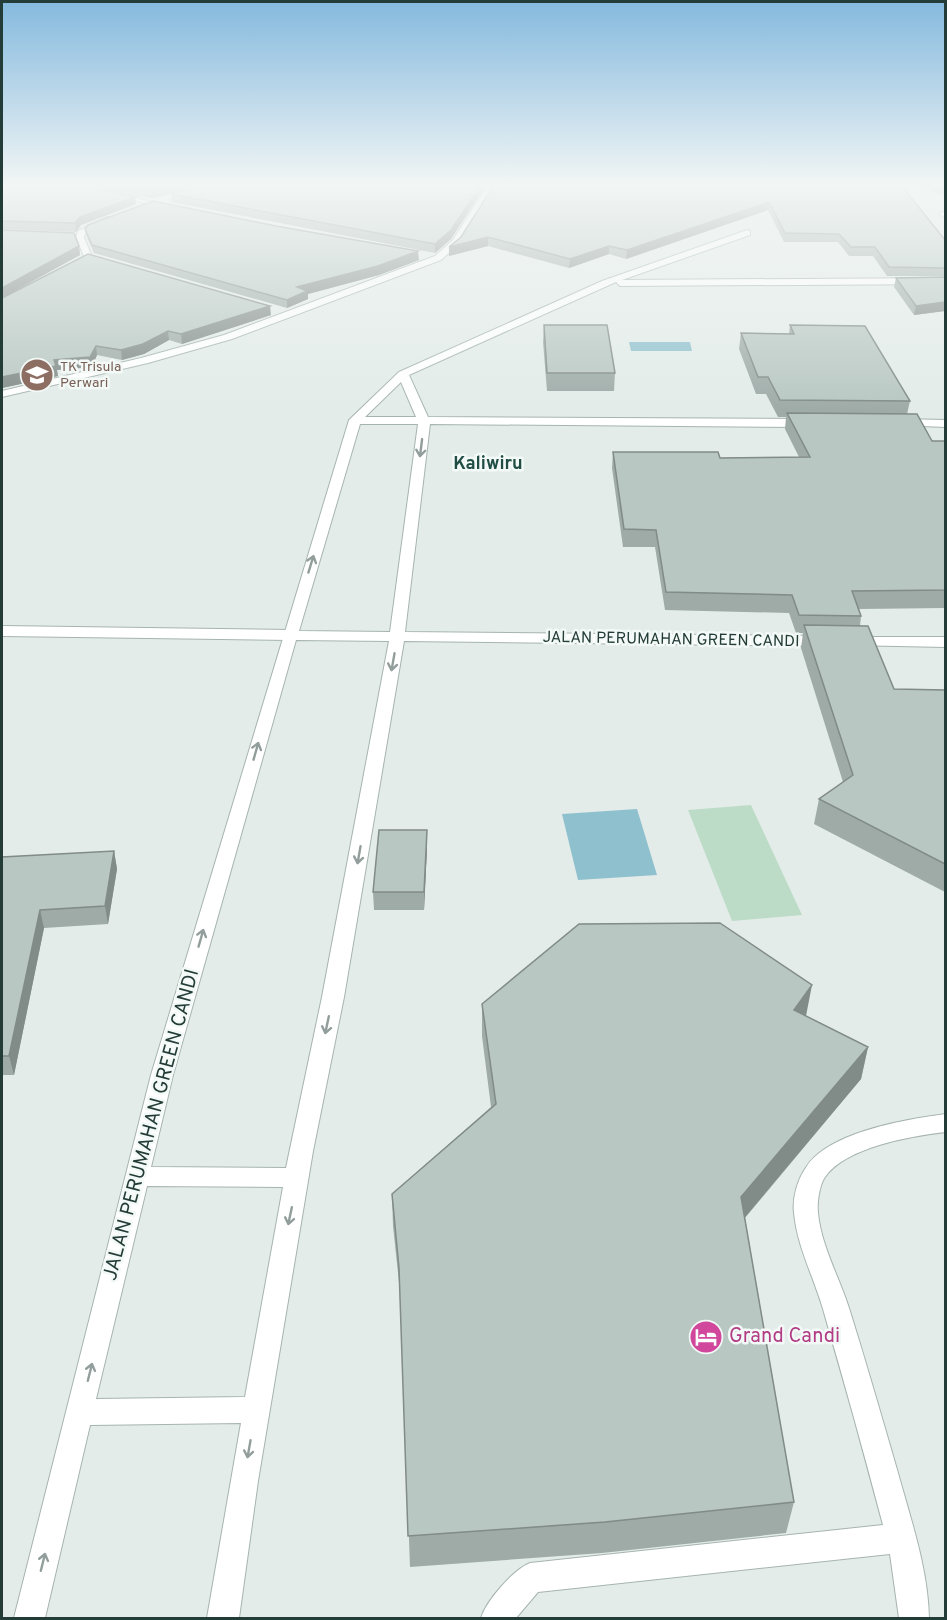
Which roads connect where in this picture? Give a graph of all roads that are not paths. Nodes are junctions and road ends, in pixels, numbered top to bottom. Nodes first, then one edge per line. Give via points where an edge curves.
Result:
1 (81, 261) edge
2 (431, 261) edge
3 (669, 261) edge
4 (78, 262) edge
5 (945, 282) edge
6 (605, 283) junction
7 (403, 374) junction
8 (2, 394) edge
9 (355, 420) junction
10 (424, 422) junction
11 (827, 423) edge
12 (886, 423) edge
13 (945, 424) edge
14 (2, 631) edge
15 (290, 634) junction
16 (397, 637) junction
17 (945, 642) edge
18 (945, 1123) edge
19 (137, 1176) junction
20 (296, 1178) junction
21 (256, 1410) junction
22 (80, 1412) junction
23 (902, 1538) junction
24 (29, 1618) edge
25 (223, 1618) edge
26 (496, 1618) edge
27 (914, 1618) edge

1 - 4 street
2 - 8 street via 281,313 228,337 144,362
3 - 6 street, JALAN PERUMAHAN GREEN CANDI
5 - 6 street, JALAN PERUMAHAN GREEN CANDI
6 - 7 street, JALAN PERUMAHAN GREEN CANDI
7 - 9 street, JALAN PERUMAHAN GREEN CANDI
7 - 10 street
9 - 10 street
15 -> 9 street, JALAN PERUMAHAN GREEN CANDI
10 - 11 street
10 -> 16 street
12 - 13 street
14 - 15 street
15 - 16 street, JALAN PERUMAHAN GREEN CANDI
19 -> 15 street, JALAN PERUMAHAN GREEN CANDI via 165,1064
16 - 17 street, JALAN PERUMAHAN GREEN CANDI
16 -> 20 street via 333,997
18 - 23 street via 885,1134 829,1159 815,1172 805,1213
19 - 20 street
22 -> 19 street, JALAN PERUMAHAN GREEN CANDI
20 -> 21 street
21 - 22 street
21 -> 25 street
24 -> 22 street, JALAN PERUMAHAN GREEN CANDI
23 - 26 street via 530,1578
23 - 27 street via 912,1584

